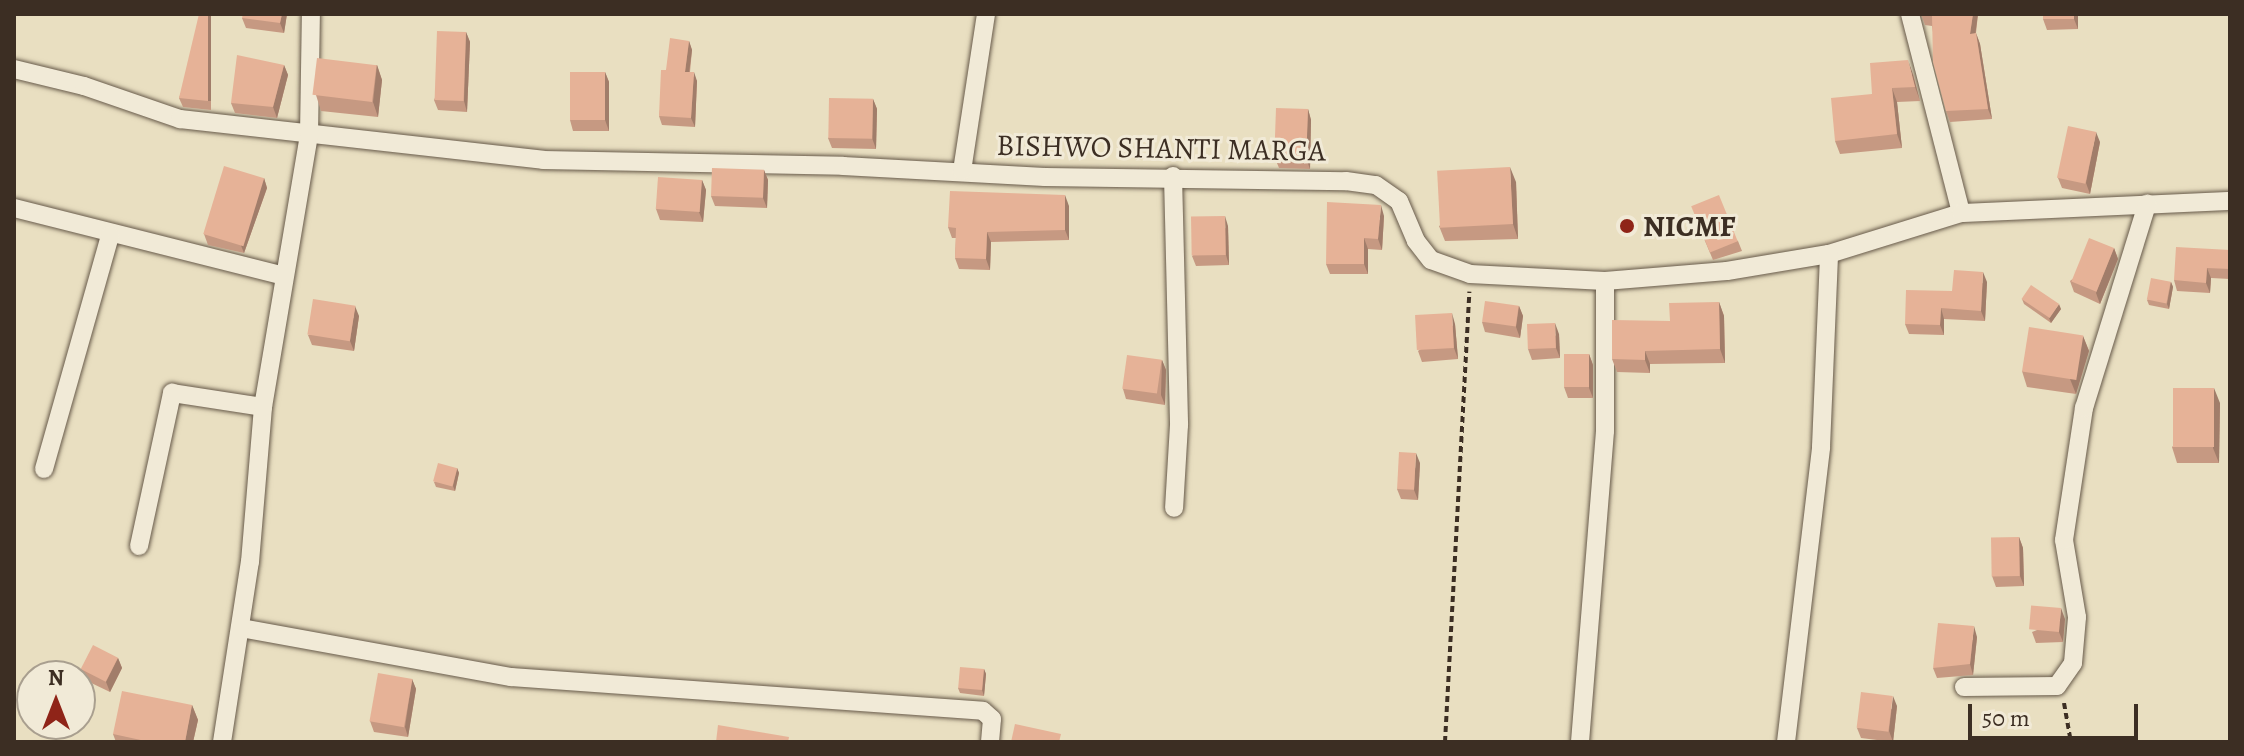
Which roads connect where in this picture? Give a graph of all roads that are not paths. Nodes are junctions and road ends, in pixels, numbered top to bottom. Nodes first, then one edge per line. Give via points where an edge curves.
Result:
1 (311, 14) edge
2 (986, 14) edge
3 (1910, 14) edge
4 (14, 69) edge
5 (309, 135) junction
6 (962, 171) junction
7 (1173, 176) junction
8 (2230, 201) edge
9 (2147, 204) junction
10 (14, 208) edge
11 (1961, 213) junction
12 (110, 235) junction
13 (1829, 254) junction
14 (284, 276) junction
15 (1605, 281) junction
16 (263, 407) junction
17 (44, 469) dead end
18 (1174, 508) dead end
19 (139, 546) dead end
20 (241, 628) junction
21 (1964, 687) dead end
22 (222, 742) edge
23 (990, 742) edge
24 (1580, 742) edge
25 (1786, 742) edge

1 - 5 street
2 - 6 street
3 - 11 street
4 - 5 street, BISHWO SHANTI MARGA via 180,119
5 - 6 street, BISHWO SHANTI MARGA via 543,160
5 - 14 street
6 - 7 street, BISHWO SHANTI MARGA via 1045,177
7 - 15 street, BISHWO SHANTI MARGA via 1376,185 1399,201 1416,241 1431,260 1470,274
7 - 18 street via 1179,425
8 - 9 street, BISHWO SHANTI MARGA
9 - 11 street, BISHWO SHANTI MARGA
9 - 21 street via 2084,408 2064,540 2076,603 2076,653 2059,685
10 - 12 street
11 - 13 street, BISHWO SHANTI MARGA
12 - 14 street
12 - 17 street
13 - 15 street, BISHWO SHANTI MARGA via 1727,271
13 - 25 street via 1821,447
14 - 16 street via 281,322
15 - 24 street via 1605,431
16 - 19 street via 172,393
16 - 20 street
20 - 22 street
20 - 23 street via 511,677 983,711 991,713

